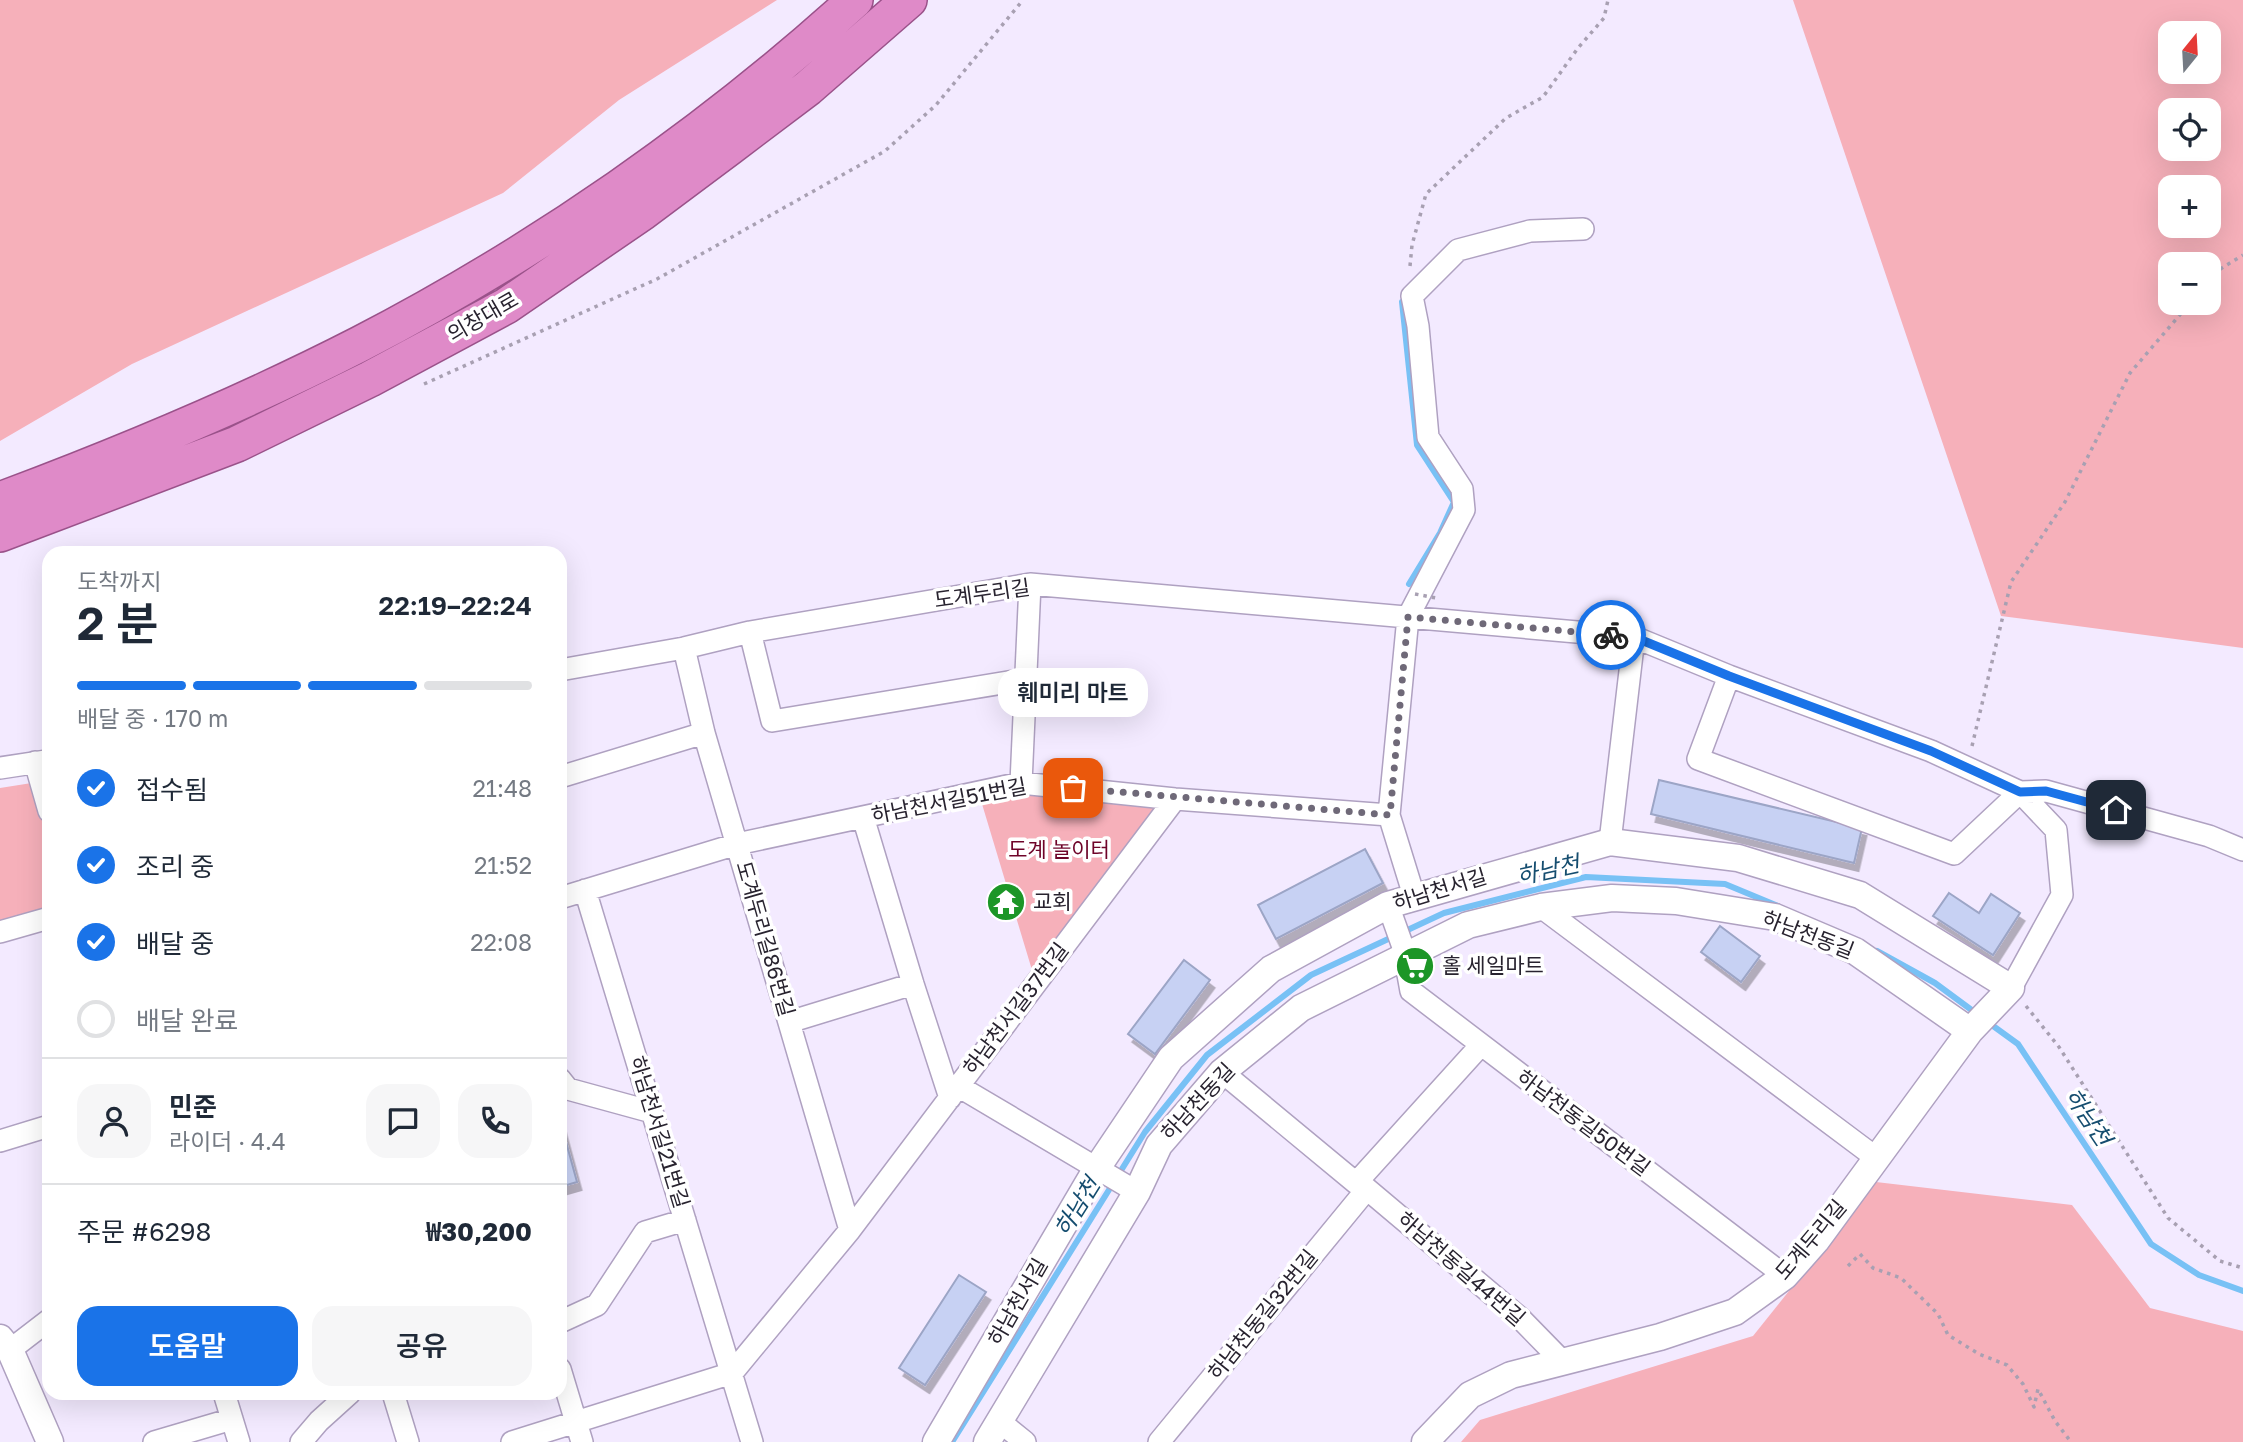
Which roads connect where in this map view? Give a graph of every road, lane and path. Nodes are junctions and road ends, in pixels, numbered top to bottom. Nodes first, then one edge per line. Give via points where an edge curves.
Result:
1 (855, 0) edge
2 (909, 0) edge
3 (1608, 0) edge
4 (1583, 229) dead end
5 (2243, 255) edge
6 (2221, 269) edge
7 (1412, 296) junction
8 (2180, 315) edge
9 (0, 500) edge
10 (0, 534) edge
11 (1030, 584) junction
12 (1415, 594) dead end
13 (1436, 598) dead end
14 (1408, 617) junction
15 (750, 632) junction
16 (1634, 637) junction
17 (684, 648) junction
18 (567, 669) edge
19 (1729, 676) junction
20 (1027, 679) junction
21 (704, 733) junction
22 (1970, 753) dead end
23 (42, 761) edge
24 (0, 768) edge
25 (567, 775) edge
26 (1021, 783) junction
27 (2020, 792) junction
28 (1175, 799) junction
29 (1390, 815) junction
30 (863, 817) junction
31 (1610, 842) junction
32 (737, 844) junction
33 (2243, 850) edge
34 (586, 890) junction
35 (567, 896) edge
36 (1414, 896) junction
37 (1541, 906) junction
38 (1391, 912) junction
39 (42, 920) edge
40 (0, 932) edge
41 (1404, 951) junction
42 (913, 984) junction
43 (2005, 995) junction
44 (789, 1022) junction
45 (1972, 1029) junction
46 (1480, 1046) junction
47 (1222, 1072) junction
48 (567, 1088) edge
49 (954, 1092) junction
50 (652, 1112) junction
51 (42, 1128) edge
52 (0, 1141) edge
53 (1875, 1157) junction
54 (1100, 1171) junction
55 (1362, 1186) junction
56 (1133, 1189) junction
57 (685, 1220) junction
58 (850, 1230) junction
59 (1847, 1266) dead end
60 (2243, 1268) edge
61 (1785, 1276) junction
62 (567, 1319) edge
63 (42, 1324) edge
64 (5, 1344) edge
65 (1562, 1361) junction
66 (732, 1373) junction
67 (567, 1392) edge
68 (226, 1400) edge
69 (342, 1400) edge
70 (395, 1400) edge
71 (232, 1419) junction
72 (579, 1432) edge
73 (993, 1432) edge
74 (50, 1442) edge
75 (154, 1442) edge
76 (239, 1442) edge
77 (301, 1442) edge
78 (408, 1442) edge
79 (512, 1442) edge
80 (752, 1442) edge
81 (936, 1442) edge
82 (1025, 1442) edge
83 (1159, 1442) edge
84 (1425, 1442) edge
85 (2071, 1442) edge

1 - 9 highway, 의창대로 via 701,129 453,292 237,404
2 - 10 highway, 의창대로 via 730,148 506,306 236,444
3 - 7 path via 1604,18 1543,97 1506,118 1426,194 1412,245
4 - 7 street via 1530,231 1458,250
5 - 6 path
7 - 14 street via 1428,437 1462,489 1464,510
8 - 22 path via 2130,373 2065,502 2011,582
11 - 14 street, 도계두리길
11 - 15 street, 도계두리길
11 - 20 street
12 - 13 path, bridge
14 - 16 street, 도계두리길
14 - 29 street
15 - 17 street, 도계두리길
15 - 20 street via 772,722
16 - 19 street, 도계두리길
16 - 31 street
17 - 18 street, 도계두리길
17 - 21 street, 도계두리길86번길
19 - 27 street, 도계두리길 via 1931,751
19 - 27 street via 1698,759 1954,854
20 - 26 street
21 - 25 street
21 - 32 street, 도계두리길86번길
23 - 24 street
26 - 28 street, 하남천서길51번길
26 - 30 street, 하남천서길51번길
27 - 33 street, 도계두리길 via 2046,791 2209,836
27 - 43 street, 도계두리길 via 2056,830 2063,895
28 - 29 street, 하남천서길51번길
28 - 49 street, 하남천서길37번길
29 - 36 street
30 - 32 street, 하남천서길51번길
30 - 42 street, 하남천서길37번길
31 - 36 street, 하남천서길
31 - 43 street, 하남천서길 via 1738,858 1860,895
32 - 34 street, 하남천서길51번길
32 - 44 street, 도계두리길86번길
34 - 35 street, 하남천서길51번길
34 - 50 street, 하남천서길21번길
36 - 38 street, 하남천서길
37 - 41 street, 하남천동길 via 1468,925
37 - 45 street, 하남천동길 via 1612,898 1675,901 1775,917 1855,951
37 - 53 street
38 - 41 street, 하남천동길50번길
38 - 54 street, 하남천서길 via 1271,969 1171,1058
39 - 40 street
41 - 46 street, 하남천동길50번길 via 1411,991
41 - 47 street, 하남천동길 via 1301,1008
42 - 44 street
42 - 49 street, 하남천서길37번길
43 - 45 street, 도계두리길
43 - 60 path via 2059,1047 2168,1218 2220,1261
44 - 58 street, 도계두리길86번길
45 - 53 street, 도계두리길
46 - 55 street
46 - 61 street, 하남천동길50번길
47 - 55 street, 하남천동길44번길
47 - 56 street, 하남천동길 via 1159,1145
48 - 50 street
49 - 54 street, 하남천서길37번길
49 - 58 street
50 - 57 street, 하남천서길21번길
51 - 52 street
53 - 61 street, 도계두리길
54 - 56 street, 하남천서길37번길
54 - 81 street, 하남천서길
55 - 65 street, 하남천동길44번길 via 1519,1317
55 - 83 street, 하남천동길32번길
56 - 73 street, 하남천동길
57 - 62 street via 645,1232 597,1305
57 - 66 street, 하남천서길21번길
58 - 66 street
59 - 85 path via 1860,1254 1873,1268 1902,1278 1938,1314 1948,1335 2007,1365 2034,1407 2038,1389
61 - 65 street, 도계두리길 via 1735,1312
63 - 64 street
64 - 74 street
65 - 84 street, 도계두리길 via 1510,1375 1470,1395
66 - 72 street
66 - 80 street, 하남천서길21번길
67 - 72 street
68 - 71 street
69 - 77 street
70 - 78 street
71 - 75 street
71 - 76 street
72 - 79 street
73 - 82 street

